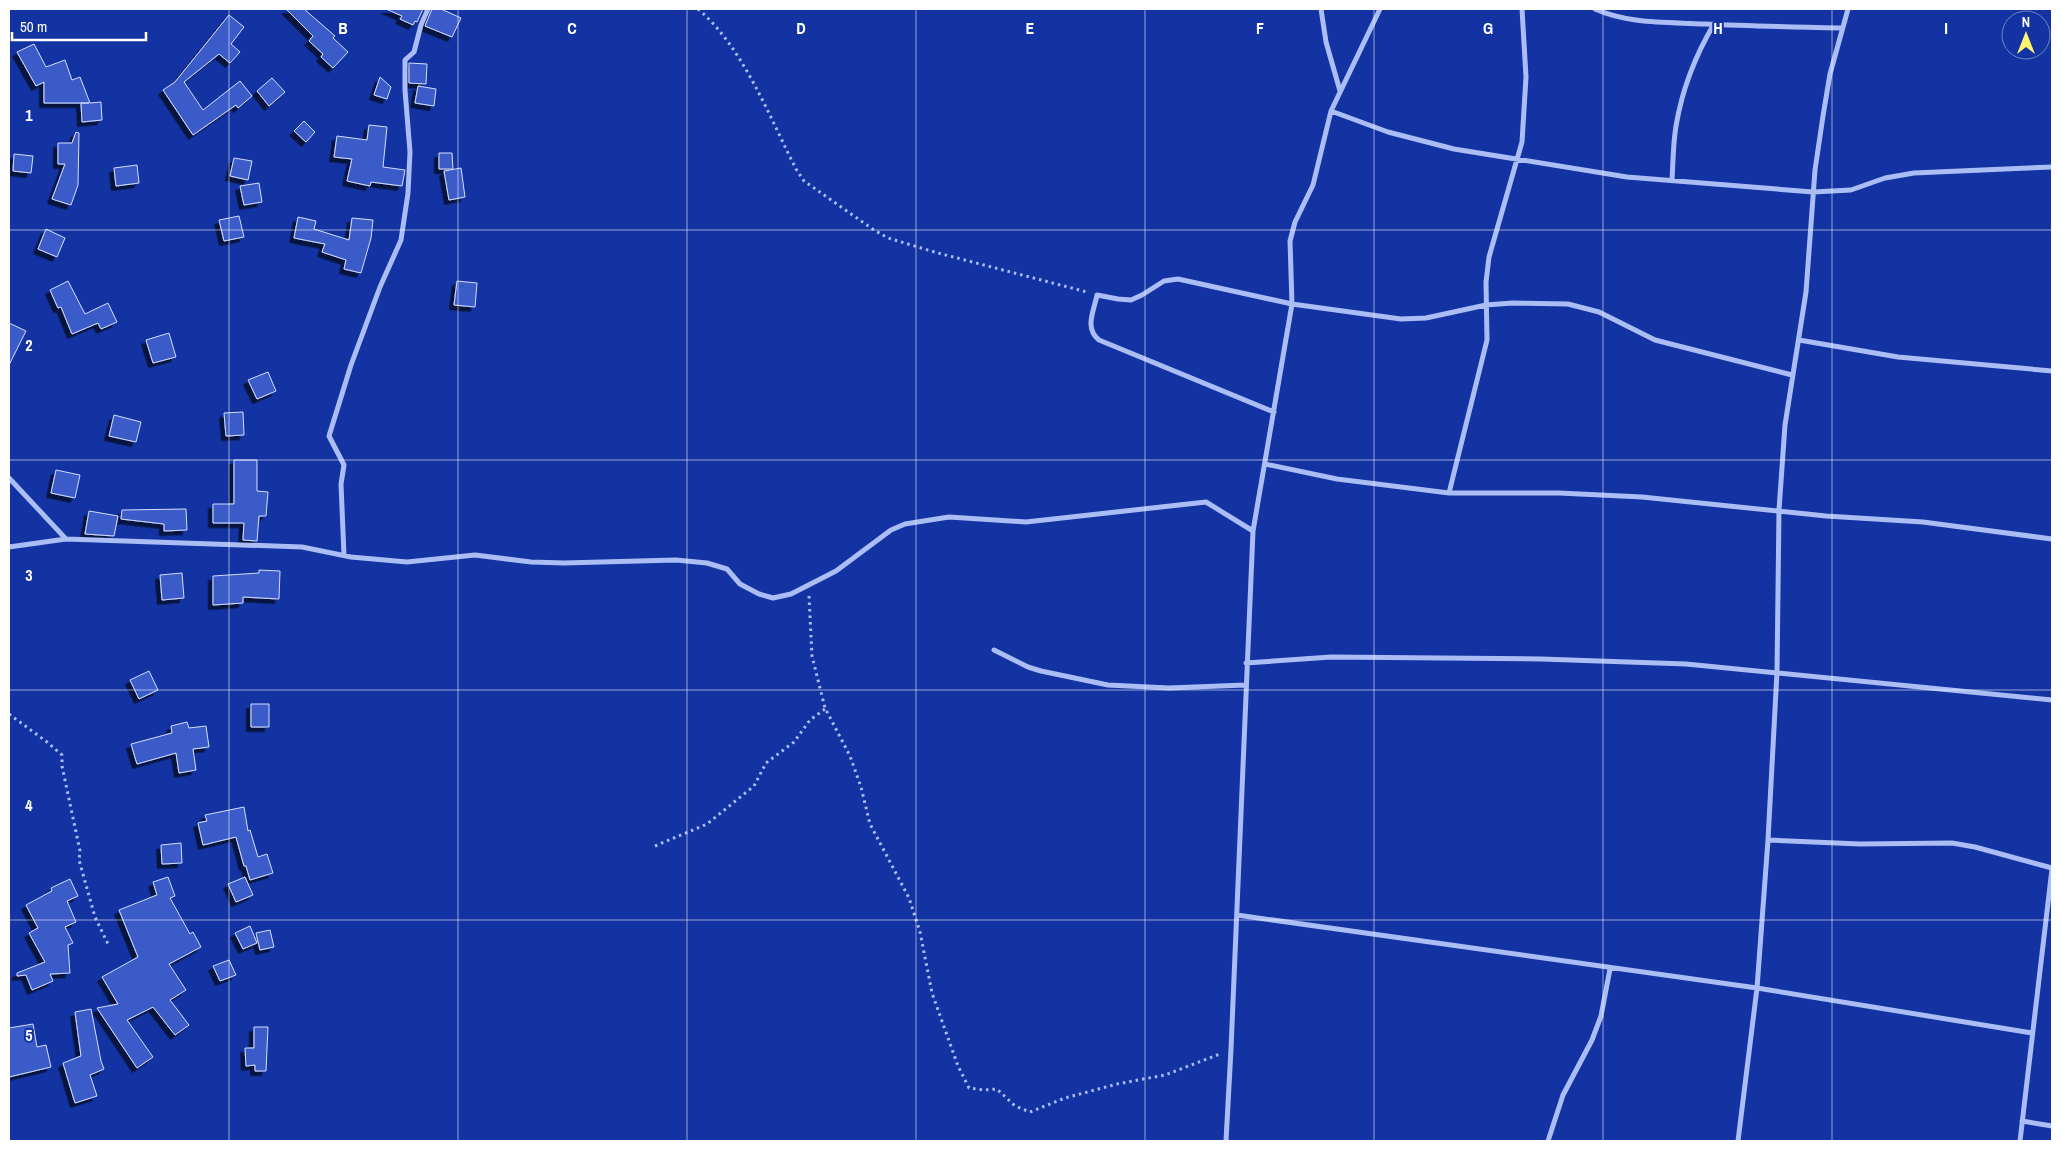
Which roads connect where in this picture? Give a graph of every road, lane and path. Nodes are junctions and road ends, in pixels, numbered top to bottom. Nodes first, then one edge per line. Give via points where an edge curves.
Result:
1 (428, 9) edge
2 (698, 9) edge
3 (1321, 9) edge
4 (1380, 9) edge
5 (1522, 9) edge
6 (1595, 9) edge
7 (1848, 9) edge
8 (1714, 24) junction
9 (1842, 28) junction
10 (1340, 91) junction
11 (1331, 111) junction
12 (1518, 159) junction
13 (2052, 167) edge
14 (1672, 181) junction
15 (1813, 192) junction
16 (1097, 295) junction
17 (1292, 304) junction
18 (1486, 305) junction
19 (1799, 340) junction
20 (2052, 371) edge
21 (1792, 375) junction
22 (1274, 412) junction
23 (1265, 464) junction
24 (9, 478) edge
25 (1449, 493) junction
26 (1779, 510) junction
27 (1253, 531) junction
28 (66, 539) junction
29 (2052, 539) edge
30 (9, 547) edge
31 (344, 555) junction
32 (809, 585) junction
33 (994, 650) dead end
34 (1246, 663) junction
35 (1777, 672) junction
36 (1245, 685) junction
37 (2052, 700) edge
38 (825, 708) junction
39 (9, 714) edge
40 (1768, 840) junction
41 (655, 846) dead end
42 (2052, 868) edge
43 (1237, 915) junction
44 (109, 946) dead end
45 (1610, 969) junction
46 (1757, 988) junction
47 (2032, 1033) junction
48 (1232, 1049) junction
49 (2022, 1121) junction
50 (2052, 1126) edge
51 (1226, 1141) edge
52 (1548, 1141) edge
53 (1738, 1141) edge
54 (2020, 1141) edge

1 - 31 street via 414,52 406,60 410,152 402,240 380,287 329,436 344,465
2 - 16 path via 736,50 804,181 888,238
3 - 10 street via 1326,42
4 - 10 street
5 - 12 street via 1526,77
6 - 8 street via 1633,19
7 - 9 street
8 - 9 street
8 - 14 street via 1696,58 1679,109
9 - 15 street via 1830,74
10 - 11 street
11 - 12 street via 1420,141
11 - 17 street via 1313,185 1295,222 1290,241
12 - 14 street
12 - 18 street via 1489,257
13 - 15 street via 1914,173 1885,178 1851,190
14 - 15 street
15 - 19 street
16 - 17 street via 1131,300 1164,281 1178,279
16 - 22 street via 1090,324 1091,331 1099,340
17 - 18 street via 1401,319 1426,318
17 - 22 street
18 - 21 street via 1568,304 1599,312 1655,340
18 - 25 street via 1487,340
19 - 20 street via 1898,357
19 - 21 street
21 - 26 street
22 - 23 street
23 - 25 street via 1337,479
23 - 27 street
24 - 28 street
25 - 26 street via 1642,497
26 - 29 street via 1923,522
26 - 35 street
27 - 32 street via 1206,502 1026,522 949,517 905,524 891,530 849,562
27 - 34 street
28 - 30 street
28 - 31 street via 302,548
31 - 32 street via 407,562 475,554 564,563 676,560 727,569 740,584 773,598 792,594
32 - 38 path via 812,656
33 - 36 street via 1042,671 1108,685 1170,688
34 - 35 street via 1331,657 1541,659 1686,664
34 - 36 street
35 - 37 street
35 - 40 street
36 - 43 street
38 - 41 path via 810,720 794,742 766,763 754,786 707,824
38 - 48 path via 850,756 870,824 909,898 920,932 932,993 969,1088 997,1089 1015,1106 1030,1112 1065,1098 1165,1075
39 - 44 path via 62,755 79,860 95,917
40 - 42 street via 1851,844 1952,843
40 - 46 street
42 - 47 street
43 - 45 street
43 - 48 street
45 - 46 street
45 - 52 street via 1601,1016 1563,1095
46 - 47 street
46 - 53 street
47 - 49 street
48 - 51 street
49 - 50 street
49 - 54 street

